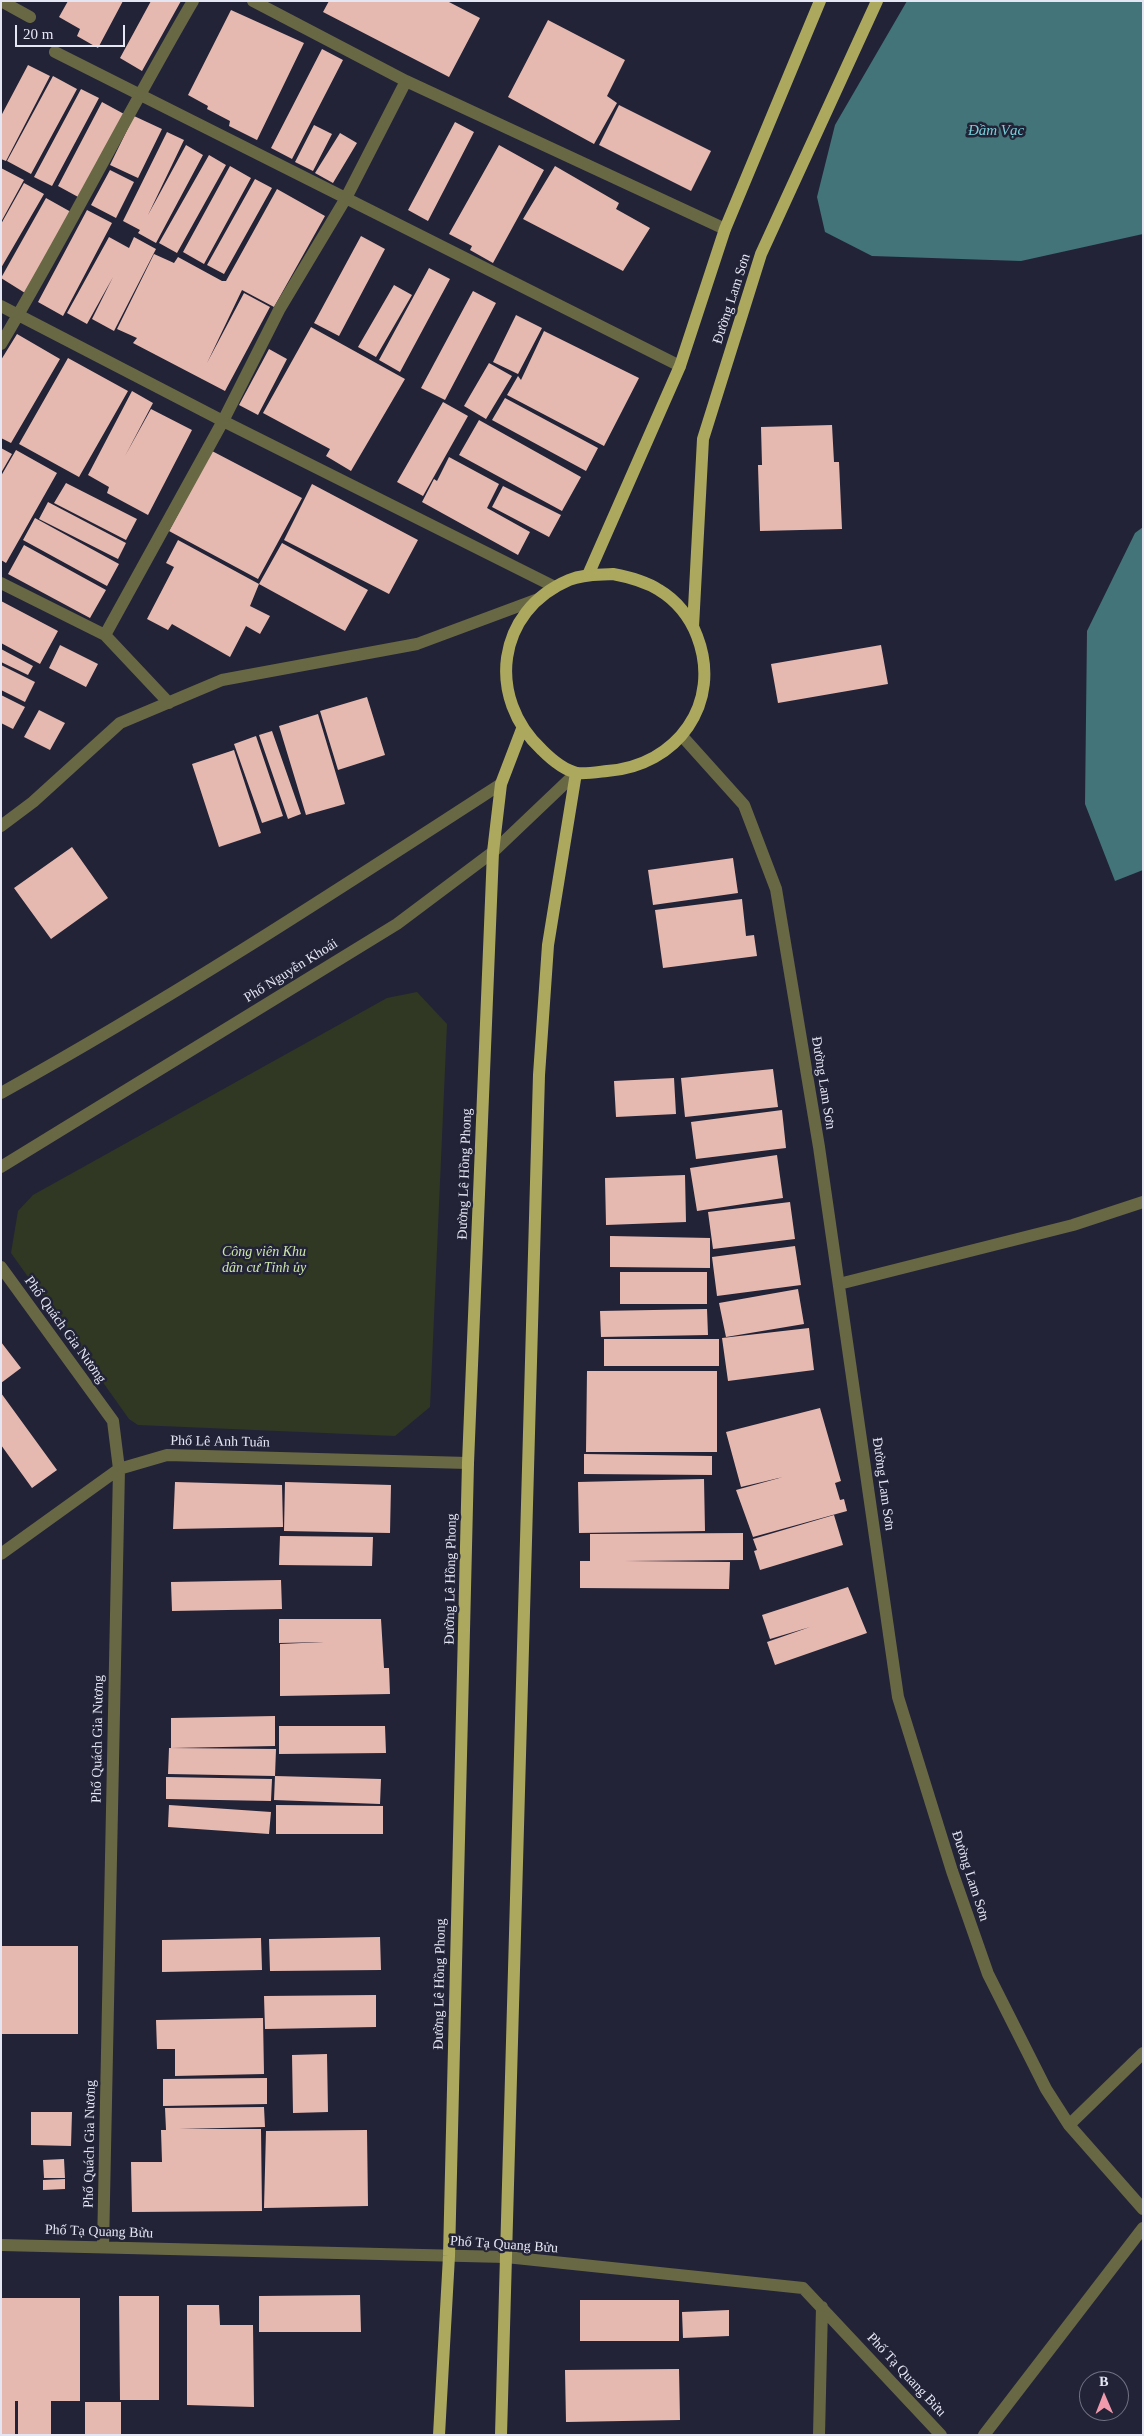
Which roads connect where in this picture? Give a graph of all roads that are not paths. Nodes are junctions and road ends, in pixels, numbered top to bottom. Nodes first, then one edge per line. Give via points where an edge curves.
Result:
1 (2, 1) edge
2 (193, 1) edge
3 (253, 1) edge
4 (820, 1) edge
5 (877, 1) edge
6 (30, 17) dead end
7 (55, 52) dead end
8 (406, 81) junction
9 (138, 94) junction
10 (346, 198) junction
11 (724, 229) junction
12 (1, 306) edge
13 (18, 316) junction
14 (1, 344) edge
15 (680, 366) junction
16 (223, 421) junction
17 (588, 575) junction
18 (1, 583) edge
19 (555, 587) junction
20 (538, 599) junction
21 (693, 627) junction
22 (105, 635) junction
23 (169, 703) junction
24 (522, 729) junction
25 (682, 736) junction
26 (576, 773) junction
27 (500, 784) junction
28 (1, 826) edge
29 (493, 852) junction
30 (1, 1093) edge
31 (1, 1167) edge
32 (1143, 1202) edge
33 (1, 1267) edge
34 (839, 1284) junction
35 (468, 1463) junction
36 (119, 1469) junction
37 (1, 1554) edge
38 (1143, 2053) edge
39 (1069, 2125) junction
40 (1143, 2209) edge
41 (1143, 2228) edge
42 (1, 2245) edge
43 (103, 2248) junction
44 (449, 2256) junction
45 (506, 2258) junction
46 (822, 2307) junction
47 (440, 2435) edge
48 (501, 2435) edge
49 (819, 2435) edge
50 (941, 2435) edge
51 (984, 2435) edge

1 - 6 street
2 - 9 street
3 - 8 street
4 - 11 main road, Đường Lam Sơn
5 - 21 main road, Đường Lam Sơn via 762,254 703,439
7 - 9 street
8 - 10 street
8 - 11 street
9 - 10 street
9 - 13 street via 86,196
10 - 15 street
10 - 16 street via 278,310
11 - 15 main road, Đường Lam Sơn
12 - 13 street
13 - 14 street
13 - 16 street
15 - 17 main road, Đường Lam Sơn
16 - 19 street
16 - 22 street
17 - 19 main road
17 - 21 main road via 613,574 660,590 679,606
18 - 22 street
19 - 20 main road
20 - 23 street via 417,644 222,680
20 - 24 main road via 520,620 508,647 505,675 510,703
21 - 25 main road via 702,648 704,679 695,716
22 - 23 street
23 - 28 street via 120,723 33,802
24 - 26 main road via 555,762
24 - 27 main road, Đường Lê Hồng Phong
25 - 26 main road via 666,752 646,763 624,770
25 - 34 street, Đường Lam Sơn via 744,805 776,889
26 - 29 street, Phố Nguyễn Khoái
26 - 45 main road via 548,946 539,1075
27 - 29 main road, Đường Lê Hồng Phong
27 - 30 street via 280,928
29 - 31 street, Phố Nguyễn Khoái via 397,924
29 - 35 main road, Đường Lê Hồng Phong
32 - 34 street via 1072,1225
33 - 36 street, Phố Quách Gia Nương via 113,1421
34 - 39 street, Đường Lam Sơn via 898,1697 988,1974 1046,2089
35 - 36 street, Phố Lê Anh Tuấn via 167,1455
35 - 44 main road, Đường Lê Hồng Phong
36 - 37 street, Phố Lê Anh Tuấn
36 - 43 street, Phố Quách Gia Nương
38 - 39 street
39 - 40 street, Đường Lam Sơn
41 - 51 street
42 - 43 street, Phố Tạ Quang Bửu
43 - 44 street, Phố Tạ Quang Bửu
44 - 45 street, Phố Tạ Quang Bửu
44 - 47 main road, Đường Lê Hồng Phong
45 - 46 street, Phố Tạ Quang Bửu via 803,2288
45 - 48 main road
46 - 49 street
46 - 50 street, Phố Tạ Quang Bửu

